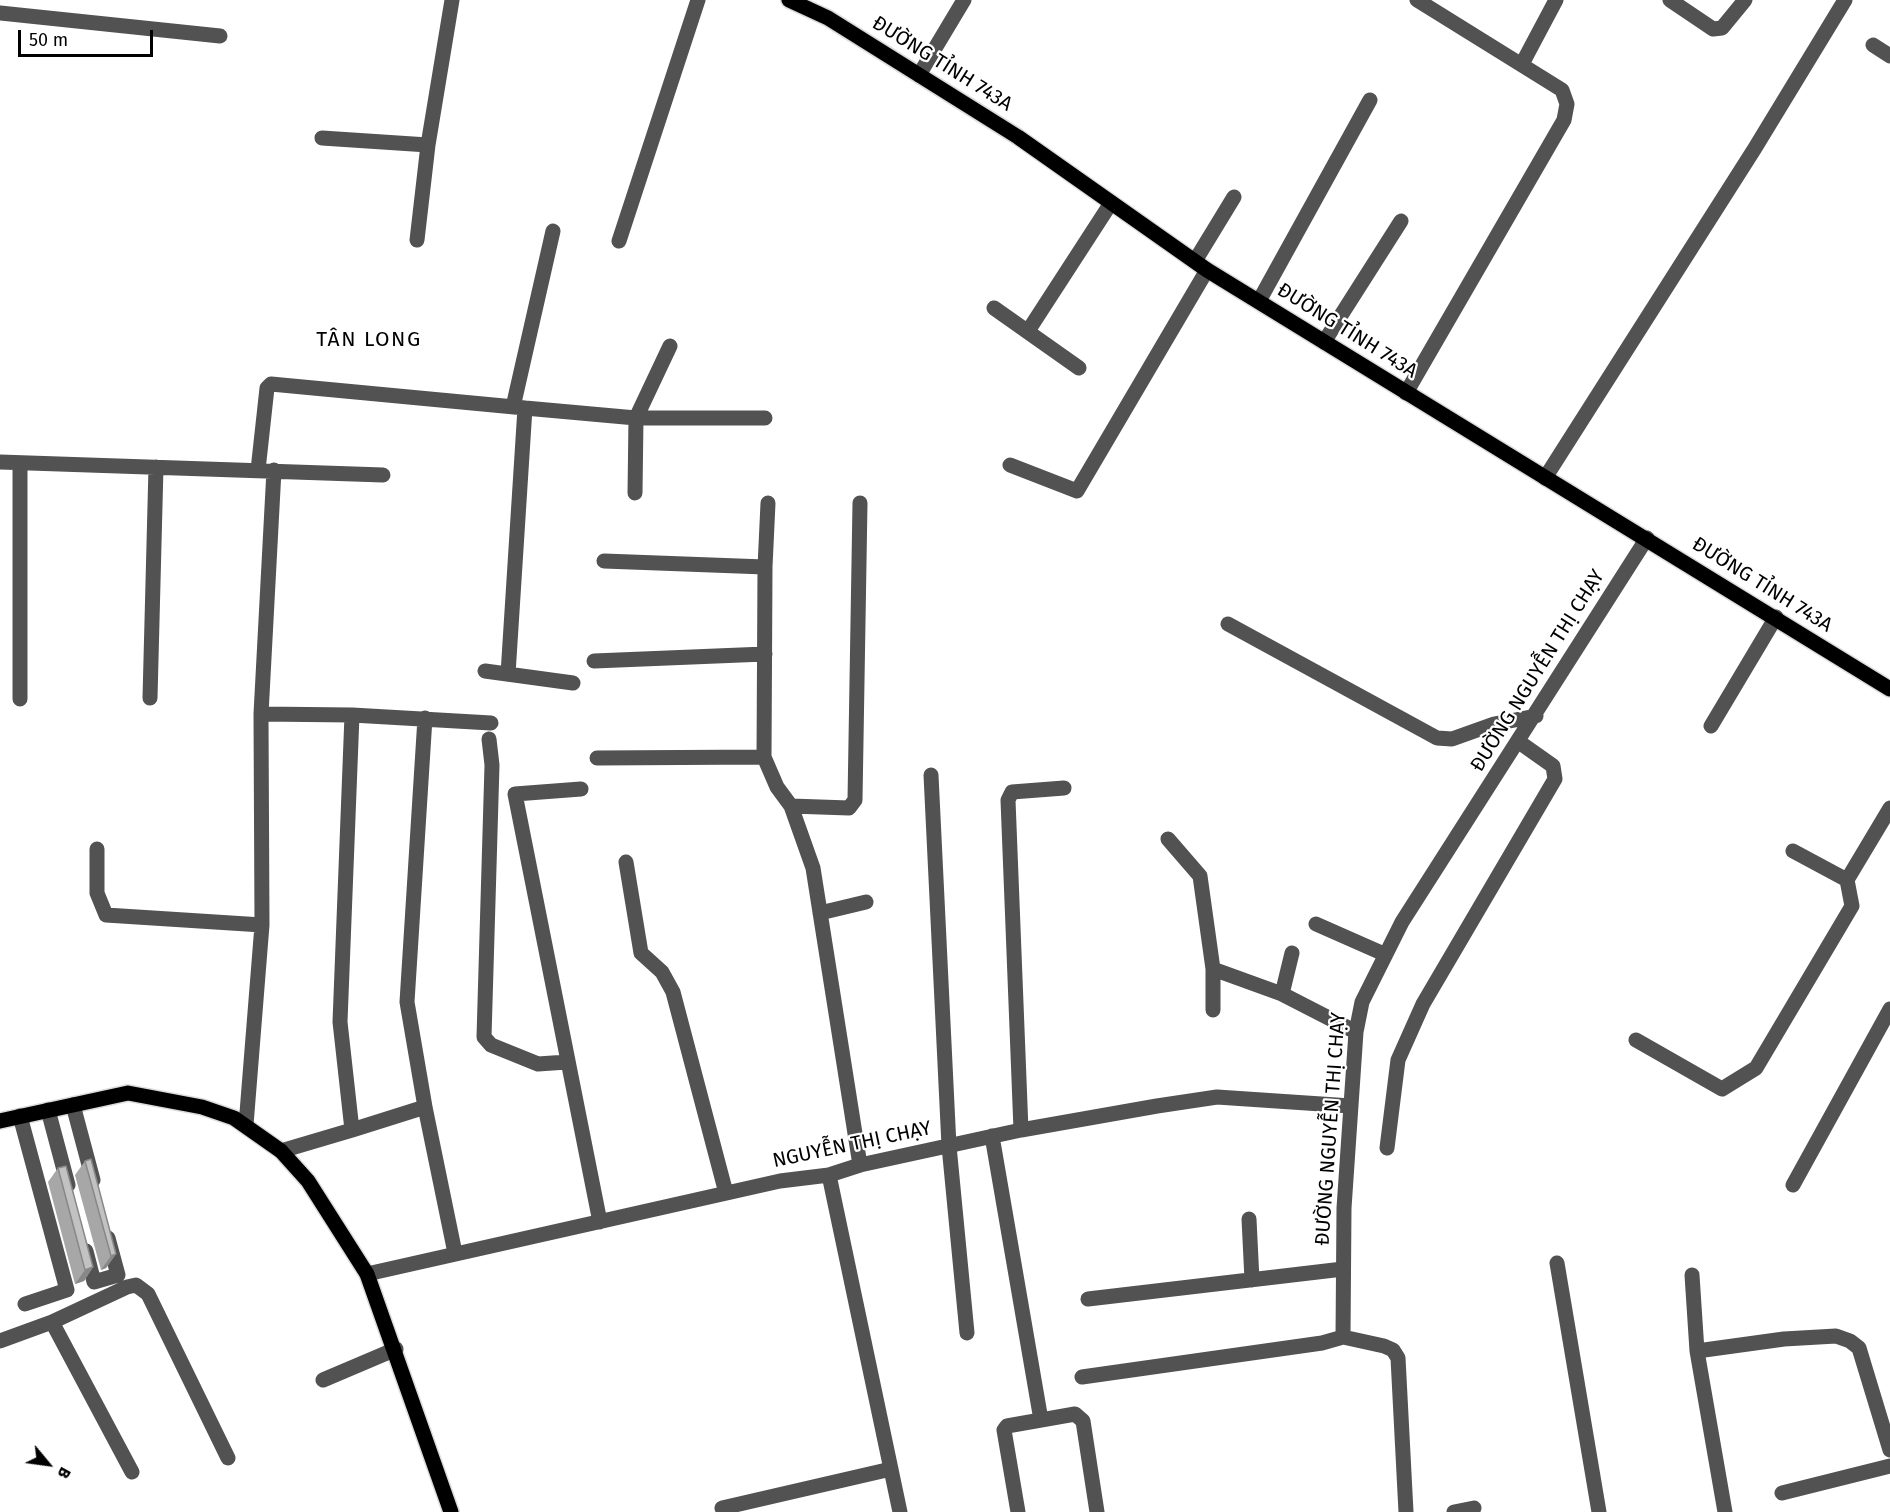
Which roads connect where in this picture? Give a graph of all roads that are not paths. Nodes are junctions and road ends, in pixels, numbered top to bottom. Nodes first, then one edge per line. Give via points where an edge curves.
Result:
1 (452, 0) edge
2 (698, 0) edge
3 (789, 0) edge
4 (964, 0) edge
5 (1417, 0) edge
6 (1556, 0) edge
7 (1670, 0) edge
8 (1745, 0) edge
9 (1845, 0) edge
10 (0, 13) edge
11 (220, 36) dead end
12 (1874, 45) dead end
13 (1890, 56) edge
14 (1522, 64) junction
15 (920, 75) junction
16 (1370, 100) dead end
17 (322, 138) dead end
18 (428, 145) junction
19 (1234, 197) dead end
20 (1111, 203) junction
21 (1401, 221) dead end
22 (553, 231) dead end
23 (417, 240) dead end
24 (619, 241) dead end
25 (1201, 266) junction
26 (1259, 301) junction
27 (994, 308) dead end
28 (1028, 331) junction
29 (1324, 342) junction
30 (670, 346) dead end
31 (1079, 368) dead end
32 (1406, 393) junction
33 (519, 408) junction
34 (636, 418) junction
35 (765, 418) dead end
36 (0, 462) edge
37 (20, 463) junction
38 (1010, 465) dead end
39 (156, 467) junction
40 (258, 470) junction
41 (274, 470) junction
42 (383, 475) dead end
43 (1545, 478) junction
44 (635, 493) dead end
45 (768, 503) dead end
46 (860, 503) dead end
47 (1647, 538) junction
48 (604, 561) dead end
49 (765, 567) junction
50 (1776, 617) junction
51 (1228, 624) dead end
52 (765, 654) junction
53 (594, 661) dead end
54 (485, 671) dead end
55 (508, 674) junction
56 (573, 683) dead end
57 (1890, 689) edge
58 (150, 698) dead end
59 (20, 699) dead end
60 (261, 714) junction
61 (352, 715) junction
62 (1536, 716) junction
63 (425, 718) junction
64 (1711, 726) dead end
65 (1519, 742) junction
66 (764, 757) junction
67 (597, 758) dead end
68 (931, 775) dead end
69 (1064, 788) dead end
70 (581, 789) dead end
71 (491, 793) junction
72 (515, 794) junction
73 (791, 806) junction
74 (1890, 808) edge
75 (1168, 839) dead end
76 (97, 849) dead end
77 (1793, 850) dead end
78 (626, 862) dead end
79 (1847, 880) junction
80 (866, 902) dead end
81 (820, 913) junction
82 (1316, 924) dead end
83 (262, 925) junction
84 (1292, 953) dead end
85 (1384, 954) junction
86 (1213, 969) junction
87 (1282, 994) junction
88 (1890, 1009) edge
89 (1213, 1010) dead end
90 (1356, 1032) junction
91 (1636, 1040) dead end
92 (567, 1062) junction
93 (73, 1105) junction
94 (1351, 1106) junction
95 (425, 1107) junction
96 (48, 1110) junction
97 (20, 1116) junction
98 (0, 1121) edge
99 (246, 1125) junction
100 (352, 1130) junction
101 (1021, 1130) junction
102 (992, 1136) junction
103 (949, 1146) junction
104 (1387, 1148) dead end
105 (281, 1151) junction
106 (860, 1165) junction
107 (829, 1175) junction
108 (1793, 1185) dead end
109 (726, 1194) junction
110 (97, 1195) edge
111 (73, 1202) edge
112 (103, 1218) edge
113 (1249, 1219) dead end
114 (600, 1222) junction
115 (82, 1236) edge
116 (454, 1253) junction
117 (1557, 1263) dead end
118 (1343, 1269) junction
119 (367, 1275) junction
120 (1692, 1275) dead end
121 (1252, 1280) junction
122 (94, 1281) junction
123 (67, 1290) junction
124 (1088, 1299) dead end
125 (25, 1304) dead end
126 (52, 1322) junction
127 (967, 1334) dead end
128 (2, 1336) edge
129 (1343, 1337) junction
130 (396, 1349) junction
131 (1697, 1351) junction
132 (1082, 1377) dead end
133 (323, 1380) dead end
134 (1041, 1420) junction
135 (1890, 1450) edge
136 (228, 1458) dead end
137 (1890, 1466) edge
138 (891, 1469) junction
139 (132, 1472) dead end
140 (1782, 1492) dead end
141 (722, 1508) dead end
142 (746, 1508) edge
143 (1473, 1508) dead end
144 (451, 1512) edge
145 (900, 1512) edge
146 (1018, 1512) edge
147 (1097, 1512) edge
148 (1406, 1512) edge
149 (1454, 1512) edge
150 (1599, 1512) edge
151 (1725, 1512) edge

1 - 18 street
2 - 24 street
3 - 15 main road, ĐƯỜNG TỈNH 743A via 828,18
4 - 15 street
5 - 14 street
6 - 14 street
7 - 8 street via 1713,29 1722,28
9 - 43 street
10 - 11 street
12 - 13 street
14 - 32 street via 1562,90 1567,104 1564,120
15 - 20 main road, ĐƯỜNG TỈNH 743A via 1018,137
16 - 26 street
17 - 18 street
18 - 23 street
19 - 25 street
20 - 25 main road, ĐƯỜNG TỈNH 743A
20 - 28 street
21 - 29 street
22 - 33 street
25 - 26 main road, ĐƯỜNG TỈNH 743A
25 - 38 street via 1077,491
26 - 29 main road, ĐƯỜNG TỈNH 743A
27 - 28 street
28 - 31 street
29 - 32 main road, ĐƯỜNG TỈNH 743A
30 - 34 street
32 - 43 main road, ĐƯỜNG TỈNH 743A
33 - 34 street
33 - 40 street via 271,384 267,388
33 - 55 street
34 - 35 street
34 - 44 street
36 - 37 street
37 - 39 street
37 - 59 street
39 - 40 street
39 - 58 street
40 - 41 street
41 - 42 street
41 - 60 street
43 - 47 main road, ĐƯỜNG TỈNH 743A
45 - 49 street
46 - 73 street via 855,800 849,808
47 - 50 main road, ĐƯỜNG TỈNH 743A
47 - 62 street, ĐƯỜNG NGUYỄN THỊ CHẠY
48 - 49 street
49 - 52 street
50 - 57 main road, ĐƯỜNG TỈNH 743A
50 - 64 street
51 - 62 street via 1437,738 1452,740 1494,724
52 - 53 street
52 - 66 street
54 - 55 street
55 - 56 street
60 - 61 street
60 - 83 street
61 - 63 street
61 - 100 street via 340,1022
62 - 65 street, ĐƯỜNG NGUYỄN THỊ CHẠY
63 - 71 street via 490,731
63 - 95 street via 407,1002
65 - 85 street, ĐƯỜNG NGUYỄN THỊ CHẠY
65 - 104 street via 1553,766 1555,779 1423,1004 1398,1060
66 - 67 street
66 - 73 street via 777,787
68 - 103 street
69 - 101 street via 1012,792 1008,800
70 - 72 street
71 - 72 street
71 - 92 street via 484,1037 491,1045 538,1064
72 - 92 street
73 - 81 street via 813,868
74 - 79 street
75 - 86 street via 1200,876
76 - 83 street via 98,893 106,915
77 - 79 street
78 - 109 street via 641,953 662,972 673,992
79 - 91 street via 1852,906 1756,1068 1722,1089
80 - 81 street
81 - 106 street
82 - 85 street
83 - 99 street
84 - 87 street
85 - 90 street, ĐƯỜNG NGUYỄN THỊ CHẠY via 1366,989
86 - 87 street
86 - 89 street
87 - 90 street
88 - 108 street
90 - 94 street, ĐƯỜNG NGUYỄN THỊ CHẠY
92 - 114 street
93 - 96 main road
93 - 99 main road via 128,1093 202,1107
93 - 110 street
94 - 101 street, NGUYỄN THỊ CHẠY via 1217,1097
94 - 118 street, ĐƯỜNG NGUYỄN THỊ CHẠY
95 - 100 street
95 - 116 street
96 - 97 main road
96 - 111 street
97 - 98 main road
97 - 123 street
99 - 105 main road
100 - 105 street
101 - 102 street, NGUYỄN THỊ CHẠY
102 - 103 street, NGUYỄN THỊ CHẠY
102 - 134 street
103 - 106 street, NGUYỄN THỊ CHẠY
103 - 127 street
105 - 119 main road via 308,1181
106 - 107 street, NGUYỄN THỊ CHẠY
107 - 109 street, NGUYỄN THỊ CHẠY
107 - 138 street
109 - 114 street, NGUYỄN THỊ CHẠY
112 - 122 street via 118,1275
113 - 121 street
114 - 116 street, NGUYỄN THỊ CHẠY
115 - 122 street
116 - 119 street, NGUYỄN THỊ CHẠY
117 - 150 street
118 - 121 street
118 - 129 street, ĐƯỜNG NGUYỄN THỊ CHẠY
119 - 130 main road
120 - 131 street
121 - 124 street
122 - 123 street
123 - 125 street
126 - 128 street
126 - 136 street via 127,1287 136,1286 147,1294
126 - 139 street
129 - 132 street
129 - 148 street via 1384,1346 1398,1358
130 - 133 street
130 - 144 main road
131 - 135 street via 1784,1339 1836,1336 1850,1341 1860,1348
131 - 151 street
134 - 146 street via 1007,1426 1004,1430
134 - 147 street via 1075,1414 1083,1421
137 - 140 street
138 - 142 street
138 - 145 street
141 - 142 street
143 - 149 street

